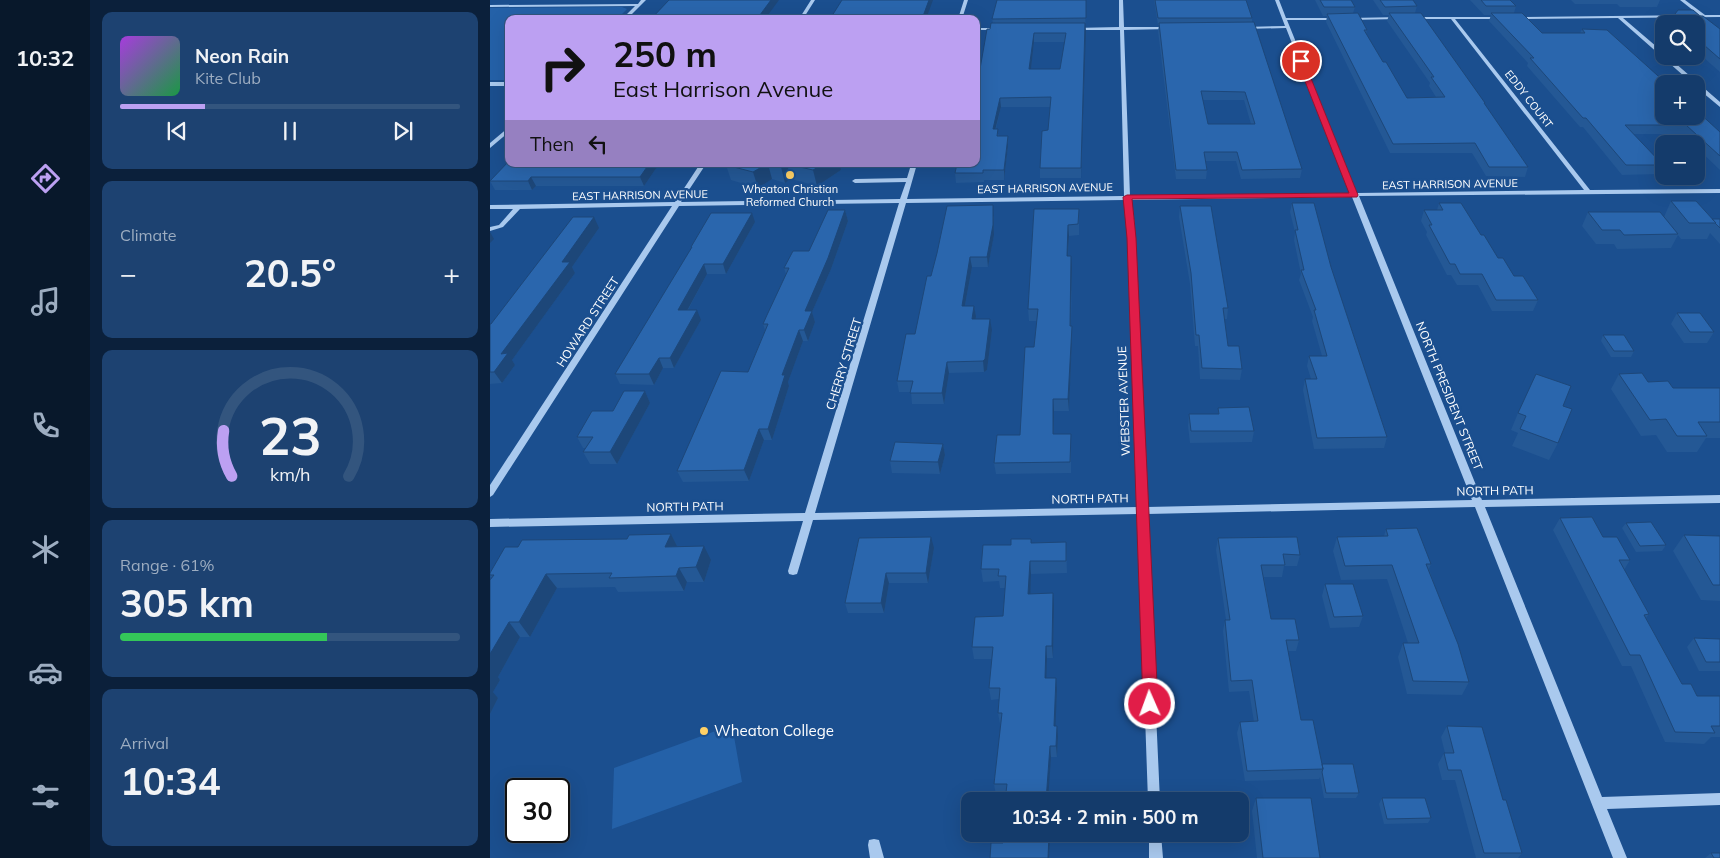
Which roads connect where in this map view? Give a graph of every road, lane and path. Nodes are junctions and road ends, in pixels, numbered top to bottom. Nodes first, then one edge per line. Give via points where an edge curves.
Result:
1 (644, 0) edge
2 (813, 0) edge
3 (966, 0) edge
4 (1121, 0) edge
5 (1276, 0) edge
6 (1682, 0) edge
7 (639, 5) junction
8 (490, 6) edge
9 (628, 15) edge
10 (804, 15) edge
11 (961, 15) edge
12 (1703, 15) edge
13 (1705, 16) edge
14 (1720, 16) edge
15 (1619, 17) junction
16 (1655, 17) edge
17 (1452, 18) junction
18 (1286, 23) junction
19 (1121, 28) junction
20 (1170, 28) edge
21 (1238, 28) edge
22 (980, 29) edge
23 (1005, 29) edge
24 (1063, 29) edge
25 (1655, 48) edge
26 (1674, 65) edge
27 (1686, 75) edge
28 (490, 84) edge
29 (505, 84) edge
30 (1705, 92) edge
31 (1720, 105) edge
32 (505, 133) edge
33 (490, 146) edge
34 (702, 167) edge
35 (913, 167) edge
36 (909, 180) junction
37 (855, 181) dead end
38 (1720, 191) edge
39 (1589, 193) junction
40 (1354, 195) junction
41 (1127, 197) junction
42 (902, 201) junction
43 (676, 204) junction
44 (518, 206) junction
45 (490, 207) edge
46 (490, 229) edge
47 (490, 493) edge
48 (1720, 498) edge
49 (1479, 504) junction
50 (1142, 510) junction
51 (810, 517) junction
52 (490, 523) edge
53 (793, 571) dead end
54 (1154, 792) edge
55 (1720, 799) edge
56 (1598, 803) junction
57 (1155, 842) edge
58 (1156, 858) edge
59 (1620, 858) edge

1 - 7 street
2 - 10 street
3 - 11 street
4 - 19 street, WEBSTER AVENUE
5 - 18 street, NORTH PRESIDENT STREET
6 - 12 street
7 - 8 street
7 - 9 street
13 - 14 street
15 - 16 street
15 - 17 street
15 - 25 street
17 - 18 street
17 - 39 street, EDDY COURT
18 - 21 street
18 - 40 street, NORTH PRESIDENT STREET
19 - 20 street
19 - 24 street
19 - 41 street, WEBSTER AVENUE
22 - 23 street
26 - 27 street
28 - 29 street
30 - 31 street
32 - 33 street
34 - 43 street, HOWARD STREET
35 - 36 street, CHERRY STREET
36 - 37 street
36 - 42 street, CHERRY STREET
38 - 39 street, EAST HARRISON AVENUE
39 - 40 street, EAST HARRISON AVENUE
40 - 41 street, EAST HARRISON AVENUE
40 - 49 street, NORTH PRESIDENT STREET
41 - 42 street, EAST HARRISON AVENUE
41 - 50 street, WEBSTER AVENUE via 1131,228
42 - 43 street, EAST HARRISON AVENUE
42 - 51 street, CHERRY STREET via 899,221
43 - 44 street, EAST HARRISON AVENUE
43 - 47 street, HOWARD STREET
44 - 45 street, EAST HARRISON AVENUE
44 - 46 street via 501,226
48 - 49 street, NORTH PATH
49 - 50 street, NORTH PATH
49 - 56 street, NORTH PRESIDENT STREET
50 - 51 street, NORTH PATH
50 - 54 street, WEBSTER AVENUE
51 - 52 street, NORTH PATH
51 - 53 street, CHERRY STREET
55 - 56 street
56 - 59 street, NORTH PRESIDENT STREET
57 - 58 street

